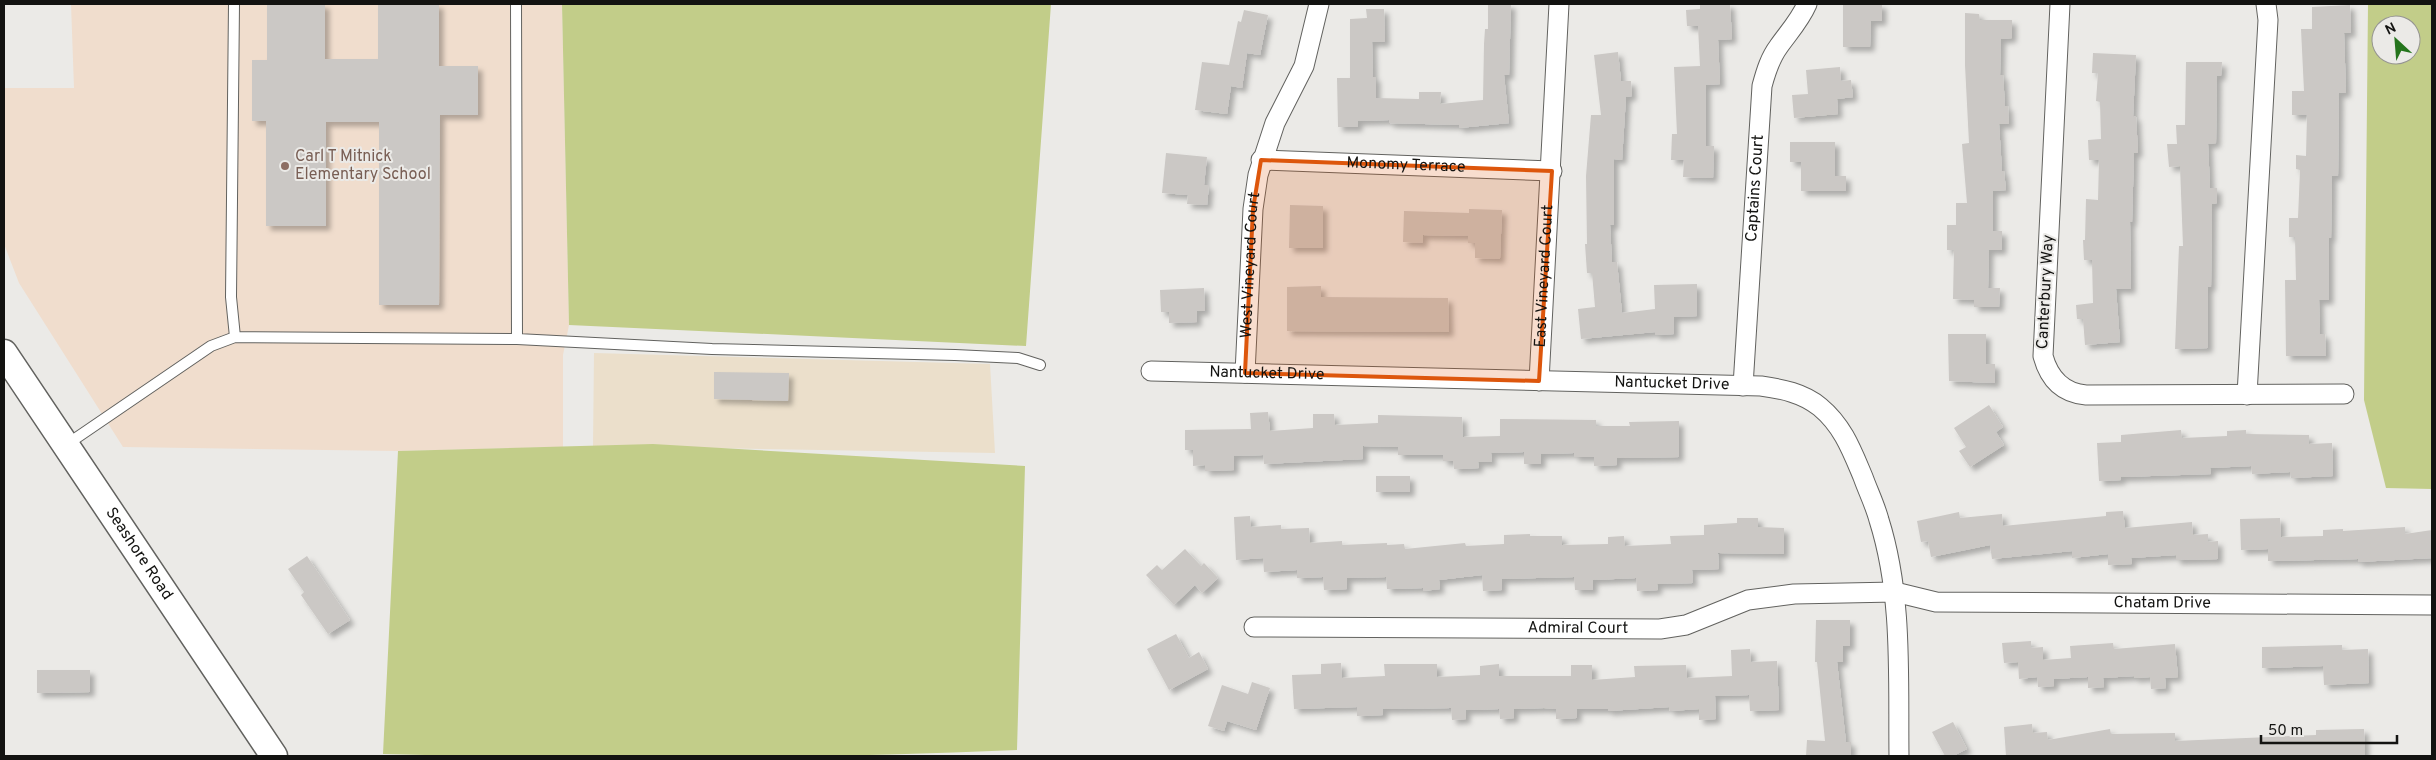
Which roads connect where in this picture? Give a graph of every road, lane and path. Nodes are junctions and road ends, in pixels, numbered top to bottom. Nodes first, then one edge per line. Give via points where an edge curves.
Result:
1 (234, 4) edge
2 (516, 4) edge
3 (1318, 4) edge
4 (1559, 4) edge
5 (1807, 4) edge
6 (2060, 4) edge
7 (2266, 4) edge
8 (1261, 160) junction
9 (1552, 171) junction
10 (234, 337) junction
11 (517, 339) junction
12 (4, 354) edge
13 (1040, 364) dead end
14 (1151, 370) dead end
15 (1245, 373) junction
16 (1539, 381) junction
17 (1743, 386) junction
18 (2344, 394) dead end
19 (2247, 395) junction
20 (66, 446) junction
21 (1895, 592) junction
22 (2432, 605) edge
23 (1254, 627) dead end
24 (274, 756) edge
25 (1899, 756) edge

1 - 10 lane via 230,297
2 - 11 lane
3 - 8 street, West Vineyard Court via 1304,66 1275,123
4 - 9 street, East Vineyard Court
5 - 17 street, Captains Court via 1768,66 1762,86
6 - 19 street, Canterbury Way via 2043,356 2047,370 2064,389 2077,394
7 - 19 street via 2268,20
8 - 9 street, Monomy Terrace
8 - 15 street, West Vineyard Court via 1253,209
9 - 16 street, East Vineyard Court
10 - 11 lane
10 - 20 lane via 211,346
11 - 13 lane via 712,349 1018,358
12 - 20 main road, Seashore Road
14 - 15 street, Nantucket Drive
15 - 16 street, Nantucket Drive
16 - 17 street, Nantucket Drive
17 - 21 street, Nantucket Drive via 1783,389 1802,396 1820,406 1836,422 1849,441 1879,519
18 - 19 street, Canterbury Way
20 - 24 main road, Seashore Road
21 - 22 street, Chatam Drive via 1936,602
21 - 23 street, Admiral Court via 1794,594 1748,600 1686,625 1660,629
21 - 25 street, Nantucket Drive

